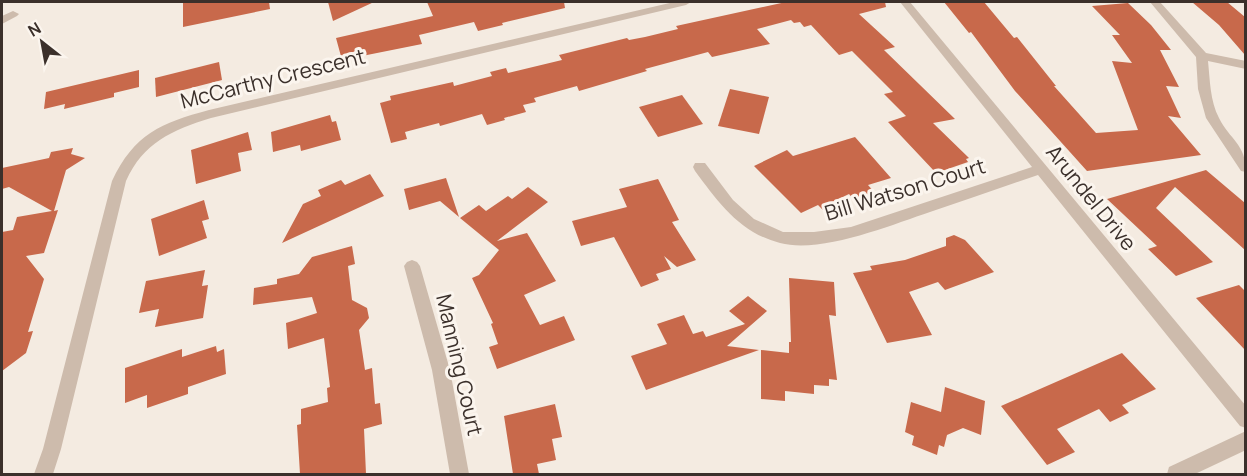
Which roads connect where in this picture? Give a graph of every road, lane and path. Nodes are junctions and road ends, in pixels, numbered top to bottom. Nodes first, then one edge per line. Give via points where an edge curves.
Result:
1 (686, 2) edge
2 (905, 2) edge
3 (1155, 2) edge
4 (13, 14) dead end
5 (2, 21) edge
6 (1202, 56) junction
7 (1245, 65) edge
8 (700, 167) dead end
9 (1245, 167) edge
10 (1041, 169) junction
11 (412, 266) dead end
12 (1245, 420) edge
13 (1245, 440) edge
14 (43, 474) edge
15 (460, 474) edge
16 (1176, 474) edge

1 - 14 street, McCarthy Crescent via 209,114 185,121 149,141 131,157 119,181
2 - 10 street, Arundel Drive
3 - 6 street
4 - 5 street
6 - 7 street
6 - 9 street via 1204,89 1212,118
8 - 10 street, Bill Watson Court via 728,204 749,223 782,238 851,233
10 - 12 street, Arundel Drive
11 - 15 street, Manning Court via 441,370
13 - 16 street

